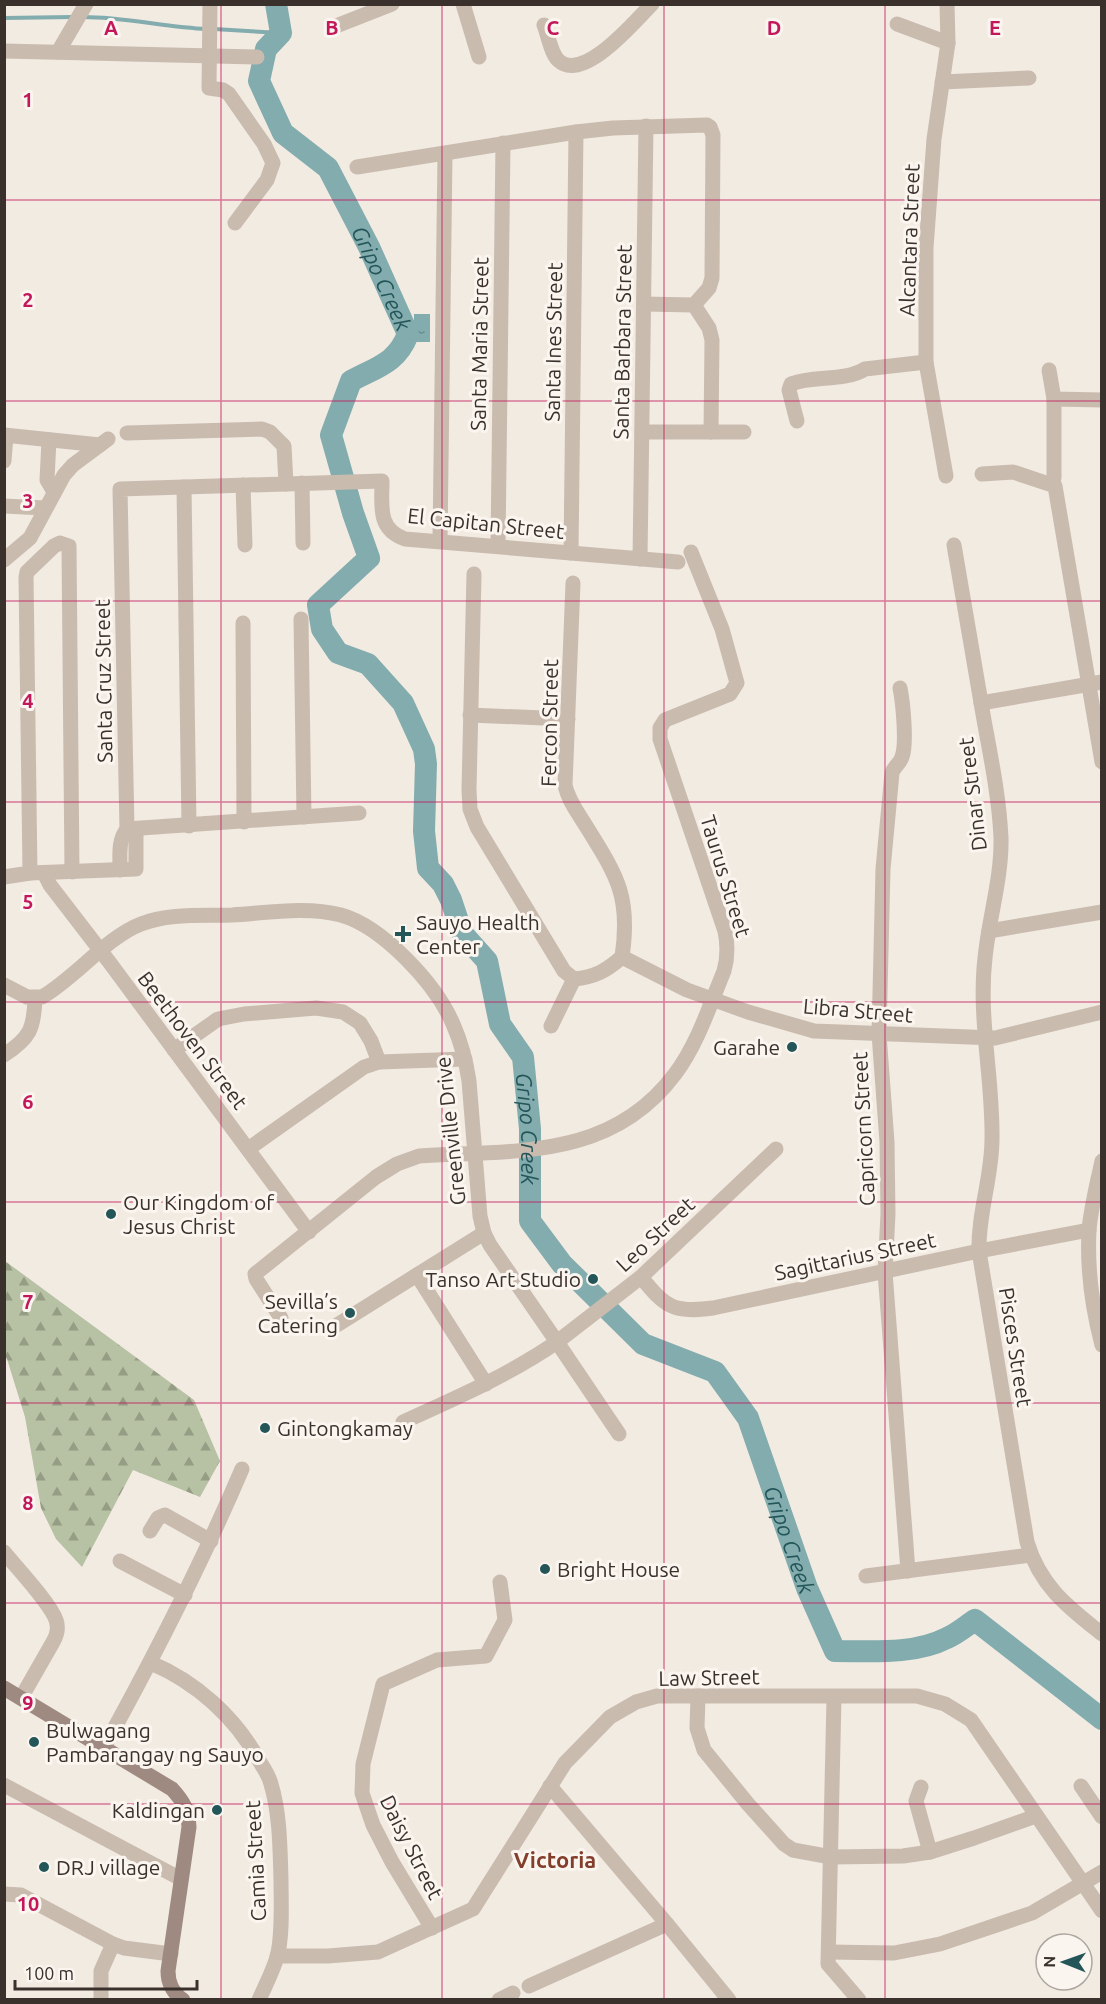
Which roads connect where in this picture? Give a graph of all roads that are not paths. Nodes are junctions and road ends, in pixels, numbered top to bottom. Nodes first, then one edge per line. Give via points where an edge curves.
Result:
1 (86, 4) edge
2 (210, 4) edge
3 (392, 4) edge
4 (464, 4) edge
5 (652, 4) edge
6 (947, 4) edge
7 (357, 10) edge
8 (897, 24) dead end
9 (544, 25) dead end
10 (336, 26) dead end
11 (948, 43) junction
12 (4, 51) edge
13 (57, 52) junction
14 (209, 56) junction
15 (257, 57) dead end
16 (479, 57) dead end
17 (1029, 78) dead end
18 (942, 82) junction
19 (646, 126) junction
20 (576, 132) junction
21 (502, 143) junction
22 (445, 154) junction
23 (357, 167) dead end
24 (235, 223) dead end
25 (644, 304) junction
26 (694, 305) junction
27 (926, 362) junction
28 (1049, 370) dead end
29 (1054, 399) junction
30 (1101, 400) edge
31 (797, 421) dead end
32 (127, 432) dead end
33 (642, 432) junction
34 (711, 432) junction
35 (744, 432) dead end
36 (5, 436) edge
37 (49, 440) junction
38 (4, 461) edge
39 (982, 474) dead end
40 (946, 476) dead end
41 (1054, 478) dead end
42 (302, 483) junction
43 (286, 484) junction
44 (243, 485) junction
45 (184, 487) junction
46 (120, 489) joint
47 (54, 492) junction
48 (4, 506) edge
49 (45, 508) junction
50 (440, 541) junction
51 (303, 543) dead end
52 (245, 545) dead end
53 (498, 545) junction
54 (954, 546) dead end
55 (691, 552) dead end
56 (571, 553) junction
57 (640, 559) junction
58 (4, 560) edge
59 (678, 562) dead end
60 (474, 574) dead end
61 (573, 583) dead end
62 (301, 619) dead end
63 (243, 623) dead end
64 (1095, 683) edge
65 (900, 688) dead end
66 (981, 703) junction
67 (470, 715) junction
68 (568, 719) junction
69 (1101, 762) edge
70 (359, 813) dead end
71 (304, 817) junction
72 (244, 822) junction
73 (189, 826) junction
74 (131, 829) junction
75 (120, 870) junction
76 (72, 872) junction
77 (37, 873) junction
78 (8, 877) edge
79 (1101, 912) edge
80 (989, 931) junction
81 (101, 951) junction
82 (622, 957) junction
83 (574, 979) junction
84 (4, 985) edge
85 (35, 998) junction
86 (712, 1000) junction
87 (1101, 1012) edge
88 (551, 1026) dead end
89 (879, 1034) junction
90 (985, 1039) junction
91 (174, 1050) junction
92 (4, 1055) edge
93 (465, 1059) junction
94 (379, 1062) junction
95 (248, 1149) junction
96 (776, 1149) dead end
97 (476, 1153) junction
98 (1101, 1161) edge
99 (1089, 1230) junction
100 (309, 1232) junction
101 (484, 1233) junction
102 (979, 1251) junction
103 (885, 1272) junction
104 (417, 1275) junction
105 (641, 1277) junction
106 (281, 1318) dead end
107 (337, 1325) dead end
108 (557, 1342) junction
109 (1101, 1345) edge
110 (486, 1384) junction
111 (403, 1422) dead end
112 (619, 1434) dead end
113 (242, 1469) dead end
114 (150, 1531) dead end
115 (211, 1541) junction
116 (4, 1552) edge
117 (1031, 1555) junction
118 (120, 1561) dead end
119 (908, 1571) junction
120 (866, 1576) dead end
121 (500, 1582) dead end
122 (185, 1595) junction
123 (1101, 1634) edge
124 (151, 1663) junction
125 (4, 1688) edge
126 (698, 1696) junction
127 (21, 1698) junction
128 (834, 1698) junction
129 (103, 1749) junction
130 (4, 1785) edge
131 (550, 1786) junction
132 (1081, 1786) dead end
133 (921, 1787) dead end
134 (1036, 1816) junction
135 (1101, 1817) edge
136 (930, 1852) junction
137 (831, 1857) junction
138 (1101, 1872) edge
139 (181, 1879) junction
140 (1084, 1883) junction
141 (4, 1894) edge
142 (1101, 1911) edge
143 (668, 1924) junction
144 (432, 1928) junction
145 (113, 1944) junction
146 (829, 1952) junction
147 (171, 1954) junction
148 (277, 1956) junction
149 (529, 1986) dead end
150 (101, 2000) edge
151 (183, 2000) edge
152 (259, 2000) edge
153 (729, 2000) edge
154 (859, 2000) edge

1 - 13 street
2 - 14 street
3 - 7 street
4 - 16 street
5 - 9 street via 605,51 583,64 564,64 556,58
6 - 11 street, Alcantara Street
7 - 10 street
8 - 11 street
11 - 18 street, Alcantara Street
12 - 13 street
13 - 14 street
14 - 15 street
14 - 24 street via 208,88 229,94 273,163 267,180
17 - 18 street
18 - 27 street, Alcantara Street via 926,248
19 - 20 street
19 - 25 street, Santa Barbara Street
19 - 26 street via 711,127 712,278 710,288
20 - 21 street
20 - 56 street, Santa Ines Street
21 - 22 street
21 - 53 street, Santa Maria Street
22 - 23 street
22 - 50 street
25 - 26 street
25 - 33 street, Santa Barbara Street
26 - 34 street via 712,340
27 - 31 street via 794,383 789,387
27 - 40 street, Alcantara Street
28 - 29 street
29 - 30 street
29 - 41 street
32 - 43 street via 262,429 284,446
33 - 34 street
33 - 57 street, Santa Barbara Street
34 - 35 street
36 - 37 street
36 - 38 street
37 - 47 street via 47,480
37 - 47 street via 104,442 73,465
39 - 64 street via 1012,472 1055,486
42 - 43 street, El Capitan Street
42 - 50 street, El Capitan Street via 382,481 387,528 405,539
42 - 51 street
43 - 44 street, El Capitan Street
44 - 45 street, El Capitan Street
44 - 52 street
45 - 46 street, El Capitan Street
45 - 73 street
46 - 74 street, Santa Cruz Street
47 - 49 street
48 - 49 street
49 - 58 street via 30,538
50 - 53 street, El Capitan Street
53 - 56 street, El Capitan Street
54 - 66 street, Dinar Street
55 - 86 street, Taurus Street via 722,629 737,683 730,694 665,720 660,728 660,739 727,939 728,959
56 - 57 street, El Capitan Street
57 - 59 street, El Capitan Street
60 - 67 street
61 - 68 street, Fercon Street
62 - 71 street
63 - 72 street
64 - 66 street
64 - 69 street
65 - 89 street, Capricorn Street via 903,755 892,773 883,869
66 - 80 street, Dinar Street via 1000,836
67 - 68 street
67 - 83 street via 470,809 477,827 564,971
68 - 82 street, Fercon Street via 567,794 612,868 622,892
70 - 71 street
71 - 72 street
72 - 73 street
73 - 74 street
74 - 75 street, Santa Cruz Street via 123,834
74 - 75 street, Santa Cruz Street via 136,869
75 - 76 street
76 - 77 street
76 - 77 street via 69,546 60,543 26,577
77 - 78 street
77 - 81 street, Beethoven Street
79 - 80 street
80 - 90 street, Dinar Street via 984,976
81 - 85 street, Greenville Drive via 48,993
81 - 91 street, Beethoven Street
81 - 93 street, Greenville Drive via 132,927 158,920 309,910 342,916 380,934 405,958 446,1008
82 - 83 street via 590,978
82 - 86 street, Libra Street
83 - 88 street
84 - 85 street
85 - 92 street via 29,1034
86 - 89 street, Libra Street via 814,1031
86 - 97 street, Taurus Street via 676,1073 638,1113 593,1137 563,1146
87 - 90 street, Libra Street
89 - 90 street, Libra Street
89 - 103 street, Capricorn Street via 887,1142
90 - 102 street, Pisces Street via 992,1157
91 - 94 street via 218,1019 316,1008 343,1012 360,1023
91 - 95 street, Beethoven Street
93 - 94 street
93 - 97 street, Greenville Drive
94 - 95 street via 345,1079
95 - 100 street, Beethoven Street
96 - 105 street, Leo Street
97 - 100 street, Taurus Street via 419,1156 397,1164
97 - 101 street, Greenville Drive
98 - 99 street
99 - 102 street, Sagittarius Street
99 - 109 street via 1091,1295
100 - 106 street, Taurus Street via 255,1274
101 - 104 street
101 - 108 street, Greenville Drive
102 - 103 street, Sagittarius Street
102 - 117 street, Pisces Street
103 - 105 street, Sagittarius Street via 693,1310 676,1309 663,1301
103 - 119 street, Capricorn Street
104 - 107 street
104 - 110 street
105 - 108 street, Leo Street
108 - 110 street, Leo Street
108 - 112 street, Greenville Drive
110 - 111 street, Leo Street
113 - 115 street
114 - 115 street via 158,1518 165,1515
115 - 122 street
116 - 127 street via 51,1609 58,1626 57,1635
117 - 119 street
117 - 123 street, Pisces Street via 1052,1590
118 - 122 street
119 - 120 street
121 - 144 street, Daisy Street via 505,1620 486,1656 437,1660 383,1684 363,1764 362,1793 373,1825
122 - 124 street
124 - 129 street
124 - 148 street, Camia Street via 222,1710 270,1780 280,1854
125 - 127 main road
126 - 128 street, Law Street
126 - 131 street, Law Street via 657,1696 636,1702 610,1718 565,1763
126 - 137 street via 697,1728 704,1750 748,1804 793,1850
127 - 129 main road
128 - 134 street, Law Street via 917,1696 945,1704 971,1720
128 - 137 street
129 - 139 main road via 172,1789 183,1801 189,1827
130 - 139 street
131 - 143 street
131 - 144 street, Law Street via 473,1909
132 - 135 street
133 - 136 street via 916,1801
134 - 136 street
134 - 140 street, Law Street
136 - 137 street
137 - 146 street
138 - 140 street
139 - 147 main road
140 - 142 street, Law Street
140 - 146 street via 1032,1913 940,1944 894,1953
141 - 145 street via 21,1895
143 - 149 street
143 - 153 street
144 - 148 street via 378,1952
145 - 147 street
145 - 150 street via 101,1971
146 - 154 street via 828,1964
147 - 151 main road via 168,1981
148 - 152 street, Camia Street

